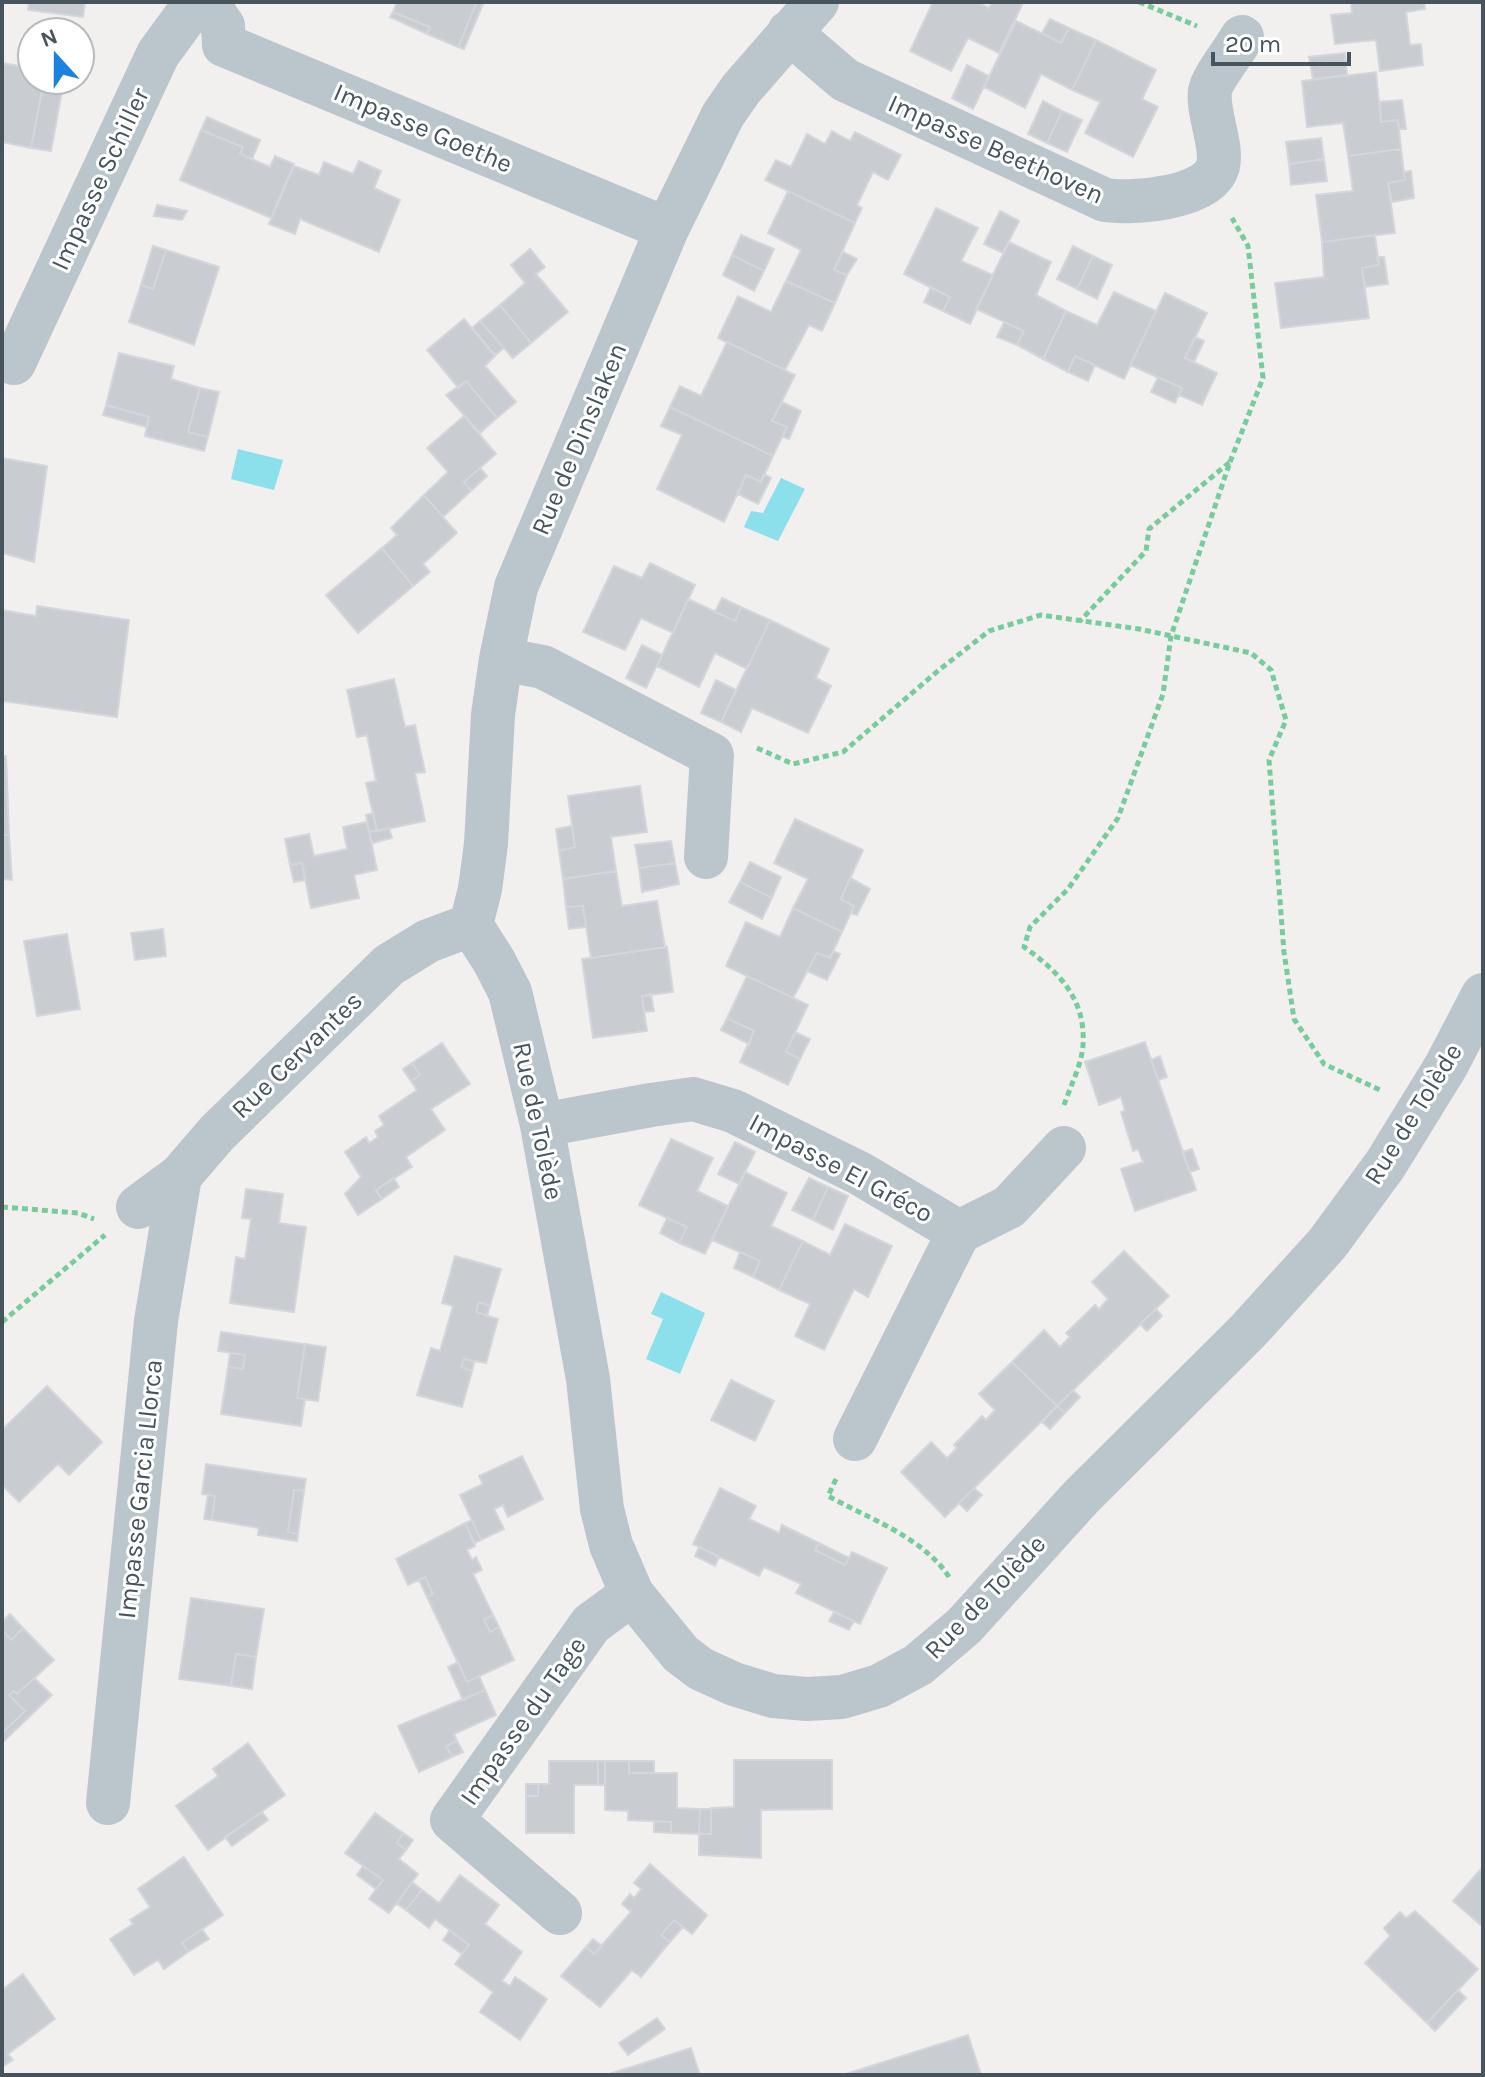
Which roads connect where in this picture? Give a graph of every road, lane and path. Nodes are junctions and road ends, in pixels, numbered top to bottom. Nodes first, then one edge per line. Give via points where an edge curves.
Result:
1 (196, 2) edge
2 (206, 2) edge
3 (1139, 2) edge
4 (803, 17) edge
5 (1242, 37) joint
6 (1210, 180) junction
7 (667, 229) junction
8 (14, 363) dead end
9 (1230, 462) junction
10 (1080, 621) junction
11 (1171, 636) junction
12 (501, 659) junction
13 (712, 755) junction
14 (706, 857) dead end
15 (471, 925) junction
16 (1483, 995) edge
17 (1420, 1110) junction
18 (542, 1125) junction
19 (1064, 1148) joint
20 (180, 1176) junction
21 (2, 1207) edge
22 (138, 1207) junction
23 (959, 1232) junction
24 (2, 1322) edge
25 (855, 1439) joint
26 (632, 1594) junction
27 (964, 1626) junction
28 (108, 1803) dead end
29 (560, 1913) dead end

1 - 8 street, Impasse Schiller via 158,54
2 - 7 street, Impasse Goethe via 223,26 224,45
3 - 5 path via 1182,22
4 - 6 street, Impasse Beethoven via 845,80 1105,200 1124,203 1188,193
4 - 7 street, Rue de Dinslaken via 723,115
5 - 6 street via 1210,90 1218,165
6 - 9 path via 1248,246 1263,378
7 - 12 street, Rue de Dinslaken via 516,587
9 - 10 path via 1149,529 1146,551
9 - 11 path
10 - 11 path
10 - 13 path via 1041,615 989,631 843,752 793,764 751,745
11 - 17 path via 1251,653 1271,670 1286,720 1269,760 1294,1019 1324,1064
11 - 19 path via 1163,694 1118,818 1068,889 1030,927 1024,947 1051,966 1077,1000 1083,1046 1057,1127
12 - 13 street via 543,667
12 - 15 street, Rue de Dinslaken via 489,746 486,844
13 - 14 street
15 - 18 street, Rue de Tolède via 510,992
15 - 20 street, Rue Cervantes via 428,941 389,965
16 - 17 street, Rue de Tolède
17 - 27 street, Rue de Tolède via 1327,1244 1248,1331 1081,1497
18 - 23 street, Impasse El Gréco via 693,1099 733,1111 859,1173
18 - 26 street, Rue de Tolède via 588,1379 602,1509
19 - 23 street via 1009,1207
20 - 22 street, Rue Cervantes
20 - 28 street, Impasse Garcia Llorca via 156,1321
21 - 22 path via 78,1213 92,1219
22 - 24 path
23 - 25 street, Impasse El Gréco
25 - 27 path via 828,1496 936,1558 951,1579
26 - 27 street, Rue de Tolède via 681,1654 701,1669 773,1696 842,1697 879,1686 918,1665
26 - 29 street, Impasse du Tage via 591,1624 452,1820

